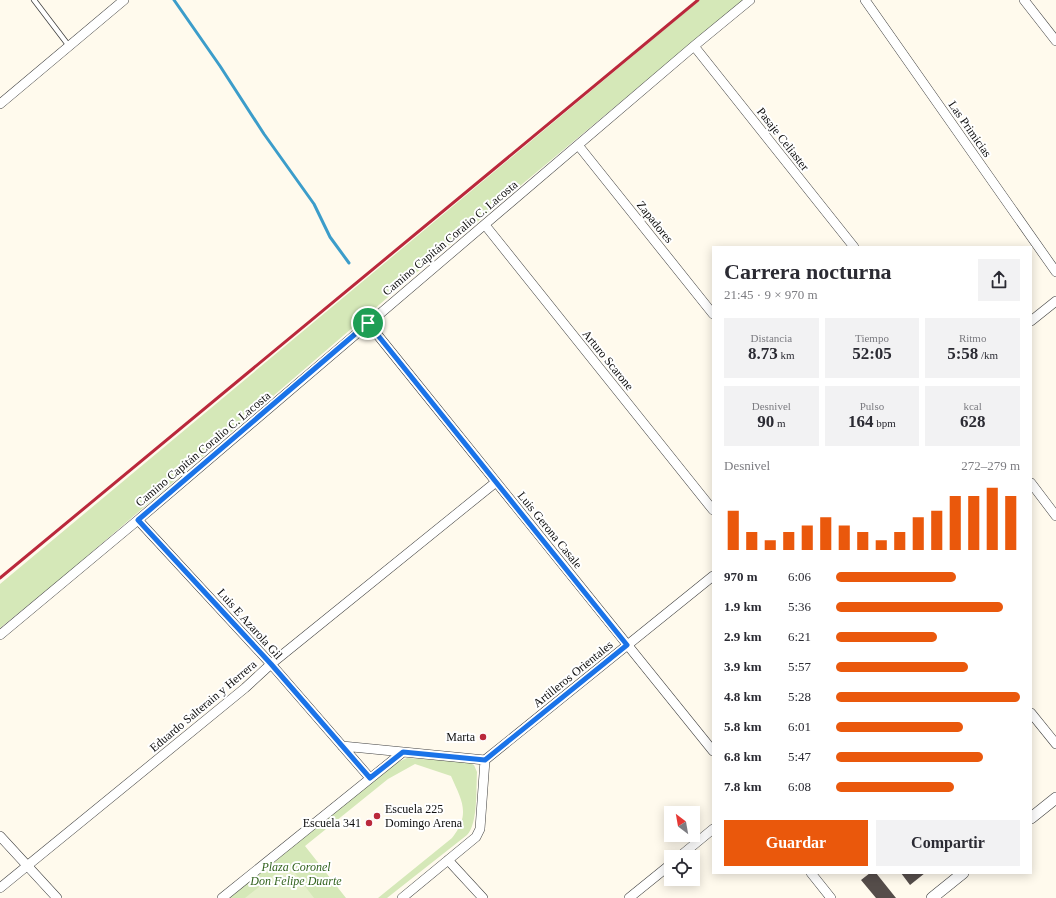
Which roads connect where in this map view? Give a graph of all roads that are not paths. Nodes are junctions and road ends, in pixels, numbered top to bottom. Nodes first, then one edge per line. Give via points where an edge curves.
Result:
1 (34, 0) edge
2 (124, 0) edge
3 (750, 0) edge
4 (865, 0) edge
5 (1024, 0) edge
6 (1056, 41) edge
7 (69, 46) junction
8 (694, 46) junction
9 (0, 104) edge
10 (578, 145) junction
11 (485, 225) junction
12 (853, 246) edge
13 (1056, 272) edge
14 (1056, 301) edge
15 (712, 313) edge
16 (1032, 320) edge
17 (368, 323) junction
18 (496, 482) junction
19 (1032, 485) edge
20 (712, 509) edge
21 (1056, 516) edge
22 (138, 520) junction
23 (712, 577) edge
24 (0, 634) edge
25 (627, 645) junction
26 (271, 664) junction
27 (1032, 713) edge
28 (1056, 744) edge
29 (342, 746) junction
30 (712, 750) edge
31 (403, 752) junction
32 (485, 760) junction
33 (370, 778) junction
34 (1056, 798) edge
35 (1032, 817) edge
36 (712, 830) edge
37 (0, 836) edge
38 (688, 850) edge
39 (448, 860) junction
40 (27, 866) junction
41 (664, 870) edge
42 (812, 874) edge
43 (962, 874) edge
44 (0, 888) edge
45 (57, 898) edge
46 (222, 898) edge
47 (402, 898) edge
48 (483, 898) edge
49 (629, 898) edge
50 (831, 898) edge
51 (932, 898) edge

1 - 7 lane
2 - 7 street
3 - 8 street, Camino Capitán Coralio C. Lacosta
4 - 13 street, Las Primicias
5 - 6 street
7 - 9 street
8 - 10 street, Camino Capitán Coralio C. Lacosta
8 - 12 street, Pasaje Celiaster
10 - 11 street, Camino Capitán Coralio C. Lacosta
10 - 15 street, Zapadores
11 - 17 street, Camino Capitán Coralio C. Lacosta
11 - 20 street, Arturo Scarone
14 - 16 street
17 - 18 street, Luis Gerona Casale
17 - 22 street, Camino Capitán Coralio C. Lacosta
18 - 25 street, Luis Gerona Casale
18 - 26 street, Eduardo Salterain y Herrera
19 - 21 street
22 - 24 street, Camino Capitán Coralio C. Lacosta
22 - 26 street, Luis E Azarola Gil
23 - 25 street, Artilleros Orientales
25 - 30 street, Luis Gerona Casale
25 - 32 street, Artilleros Orientales
26 - 29 street, Luis E Azarola Gil
26 - 40 street, Eduardo Salterain y Herrera
27 - 28 street
29 - 31 street
29 - 33 street, Luis E Azarola Gil
31 - 32 street
31 - 33 street
32 - 39 street via 480,829 476,836
33 - 46 street
34 - 35 street
36 - 38 street
37 - 40 street
39 - 47 street
39 - 48 street
40 - 44 street, Eduardo Salterain y Herrera
40 - 45 street
41 - 49 street
42 - 50 street
43 - 51 street

